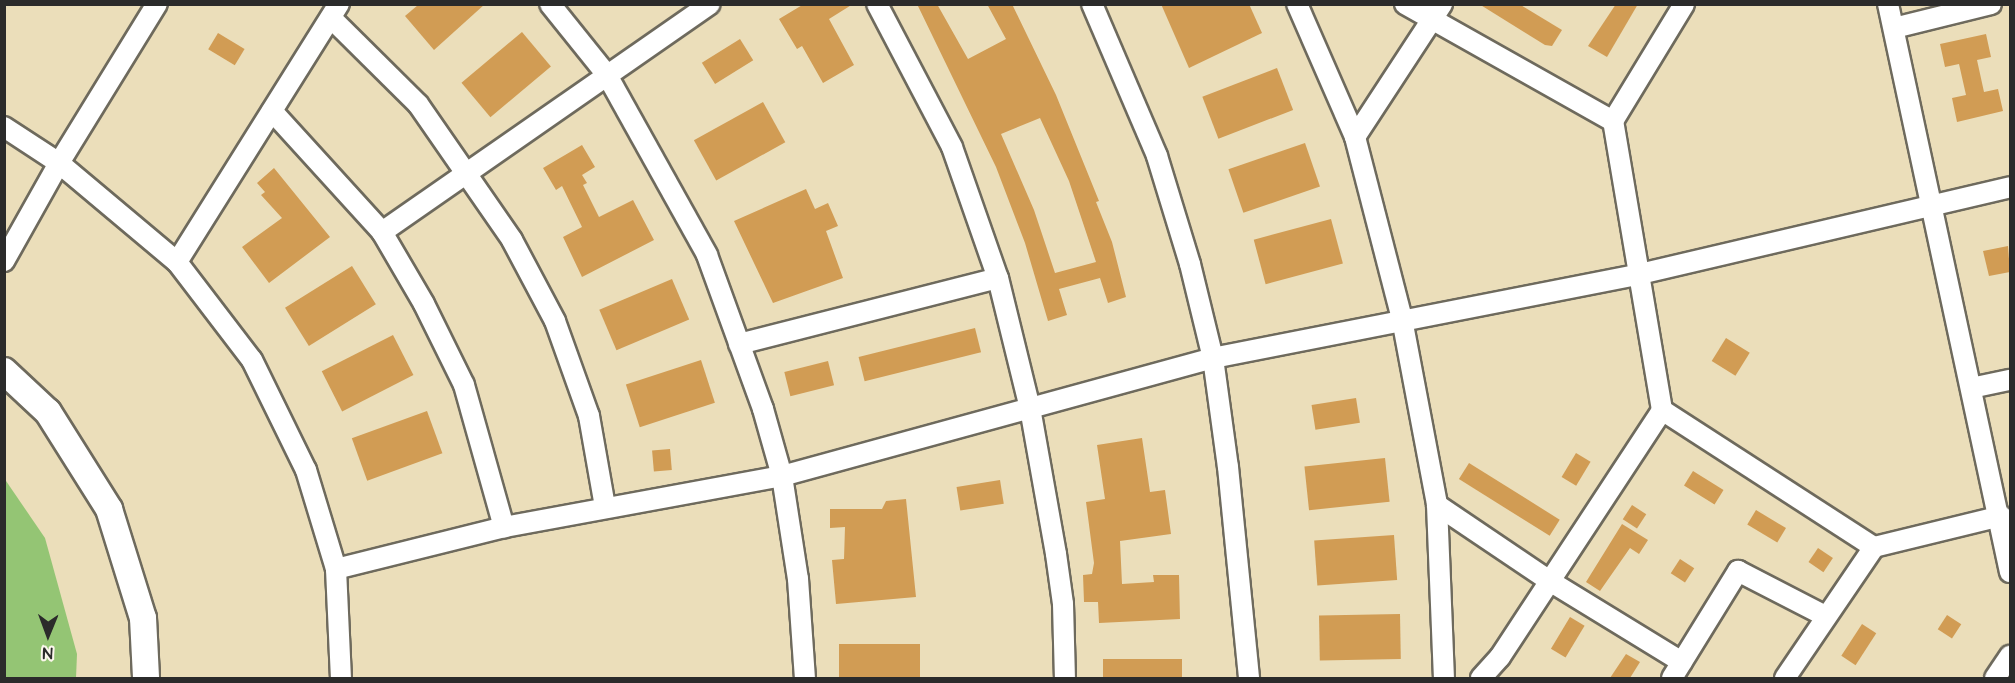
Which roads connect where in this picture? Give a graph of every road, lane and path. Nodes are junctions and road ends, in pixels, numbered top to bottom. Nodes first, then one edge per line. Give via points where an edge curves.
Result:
1 (157, 4) edge
2 (550, 4) edge
3 (710, 4) edge
4 (877, 4) edge
5 (1092, 4) edge
6 (1297, 4) edge
7 (1406, 4) edge
8 (1684, 4) edge
9 (1888, 4) edge
10 (1991, 4) edge
11 (335, 11) edge
12 (1437, 13) edge
13 (1894, 28) junction
14 (607, 75) junction
15 (272, 111) junction
16 (1613, 121) junction
17 (4, 127) edge
18 (1355, 137) junction
19 (59, 163) junction
20 (469, 175) junction
21 (2010, 187) edge
22 (1934, 205) junction
23 (382, 232) junction
24 (4, 261) edge
25 (177, 262) junction
26 (1640, 274) junction
27 (998, 278) junction
28 (1402, 319) junction
29 (739, 344) junction
30 (1213, 358) junction
31 (4, 371) edge
32 (2010, 380) edge
33 (1971, 388) junction
34 (1030, 408) junction
35 (1662, 410) junction
36 (782, 476) junction
37 (1437, 505) junction
38 (605, 507) junction
39 (2001, 516) junction
40 (504, 527) junction
41 (1874, 548) junction
42 (336, 569) junction
43 (2010, 572) edge
44 (1548, 580) junction
45 (1825, 616) junction
46 (2010, 656) edge
47 (1677, 670) edge
48 (146, 678) edge
49 (341, 678) edge
50 (805, 678) edge
51 (1065, 678) edge
52 (1249, 678) edge
53 (1444, 678) edge
54 (1481, 678) edge
55 (1785, 678) edge
56 (1995, 678) edge

1 - 19 street
2 - 14 street
3 - 14 street
4 - 27 street via 952,147
5 - 30 street via 1157,156
6 - 18 street
7 - 12 street
8 - 16 street
9 - 13 street
10 - 13 street
11 - 15 street
11 - 20 street via 418,104
12 - 16 street
12 - 18 street
13 - 22 street
14 - 20 street
14 - 29 street via 707,255
15 - 23 street
15 - 25 street
16 - 26 street
17 - 19 street
18 - 28 street
19 - 24 street
19 - 25 street
20 - 23 street
20 - 38 street via 512,240 555,321 589,416
21 - 22 street
22 - 26 street
22 - 33 street
23 - 40 street via 464,385
25 - 42 street via 252,360 306,470
26 - 28 street
26 - 35 street
27 - 29 street
27 - 34 street
28 - 30 street
28 - 37 street
29 - 36 street
30 - 34 street
30 - 52 street
31 - 48 street via 48,412 108,509 143,618
32 - 33 street
33 - 39 street
34 - 36 street
34 - 51 street via 1063,604
35 - 41 street
35 - 44 street
36 - 38 street
36 - 50 street via 798,579
37 - 44 street
37 - 53 street
38 - 40 street
39 - 41 street
39 - 43 street
40 - 42 street
41 - 45 street
42 - 49 street
44 - 47 street
44 - 54 street via 1500,657
45 - 47 street via 1738,571
45 - 55 street
46 - 56 street

